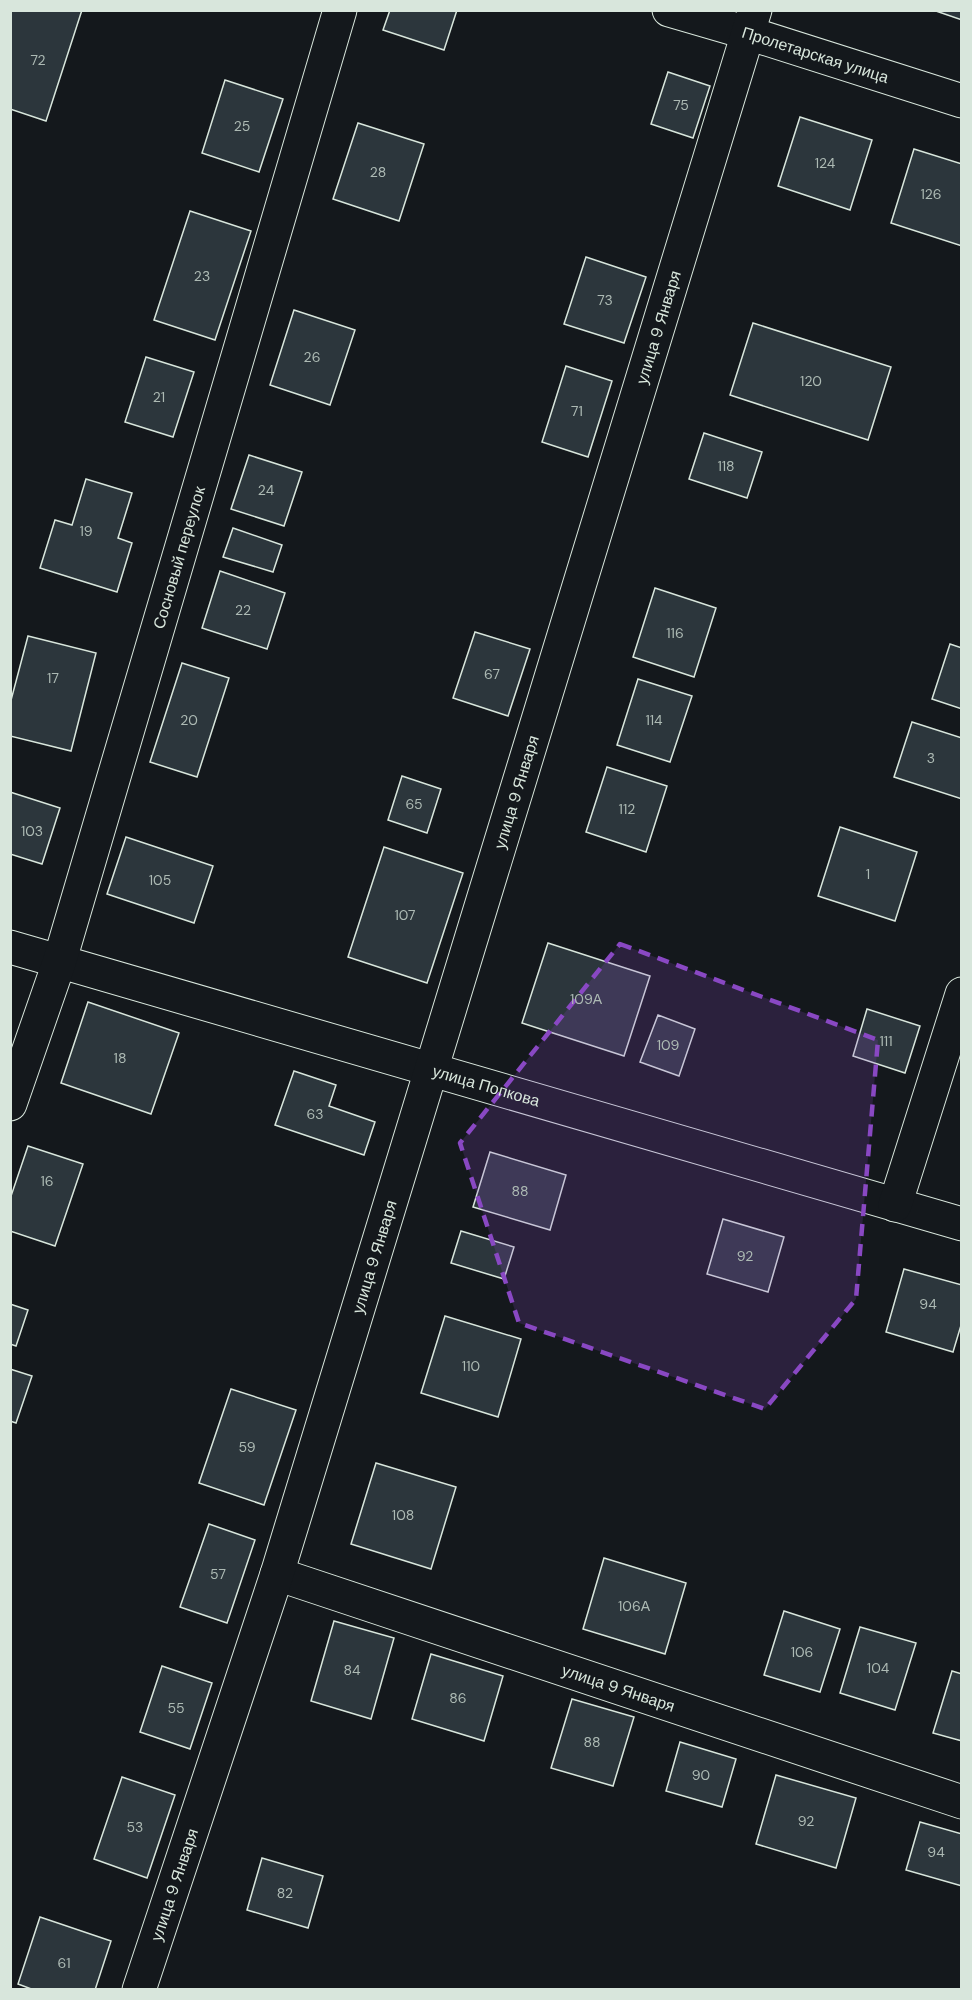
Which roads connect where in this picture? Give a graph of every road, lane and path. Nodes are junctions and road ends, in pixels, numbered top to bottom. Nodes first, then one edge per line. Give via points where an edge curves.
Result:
1 (340, 10) edge
2 (669, 10) edge
3 (751, 22) edge
4 (962, 101) edge
5 (10, 947) edge
6 (59, 963) junction
7 (962, 994) edge
8 (430, 1069) junction
9 (10, 1104) edge
10 (895, 1204) junction
11 (962, 1224) edge
12 (277, 1574) junction
13 (962, 1802) edge
14 (139, 1989) edge

1 - 6 street, Сосновый переулок
2 - 3 street, Пролетарская улица
3 - 4 street, Пролетарская улица
3 - 8 street, улица 9 Января
5 - 6 street, улица Попкова
6 - 8 street, улица Попкова
6 - 9 street, Сосновый переулок
7 - 10 street
8 - 10 street, улица Попкова
8 - 12 street, улица 9 Января
10 - 11 street, улица Попкова
12 - 13 street, улица 9 Января
12 - 14 street, улица 9 Января

